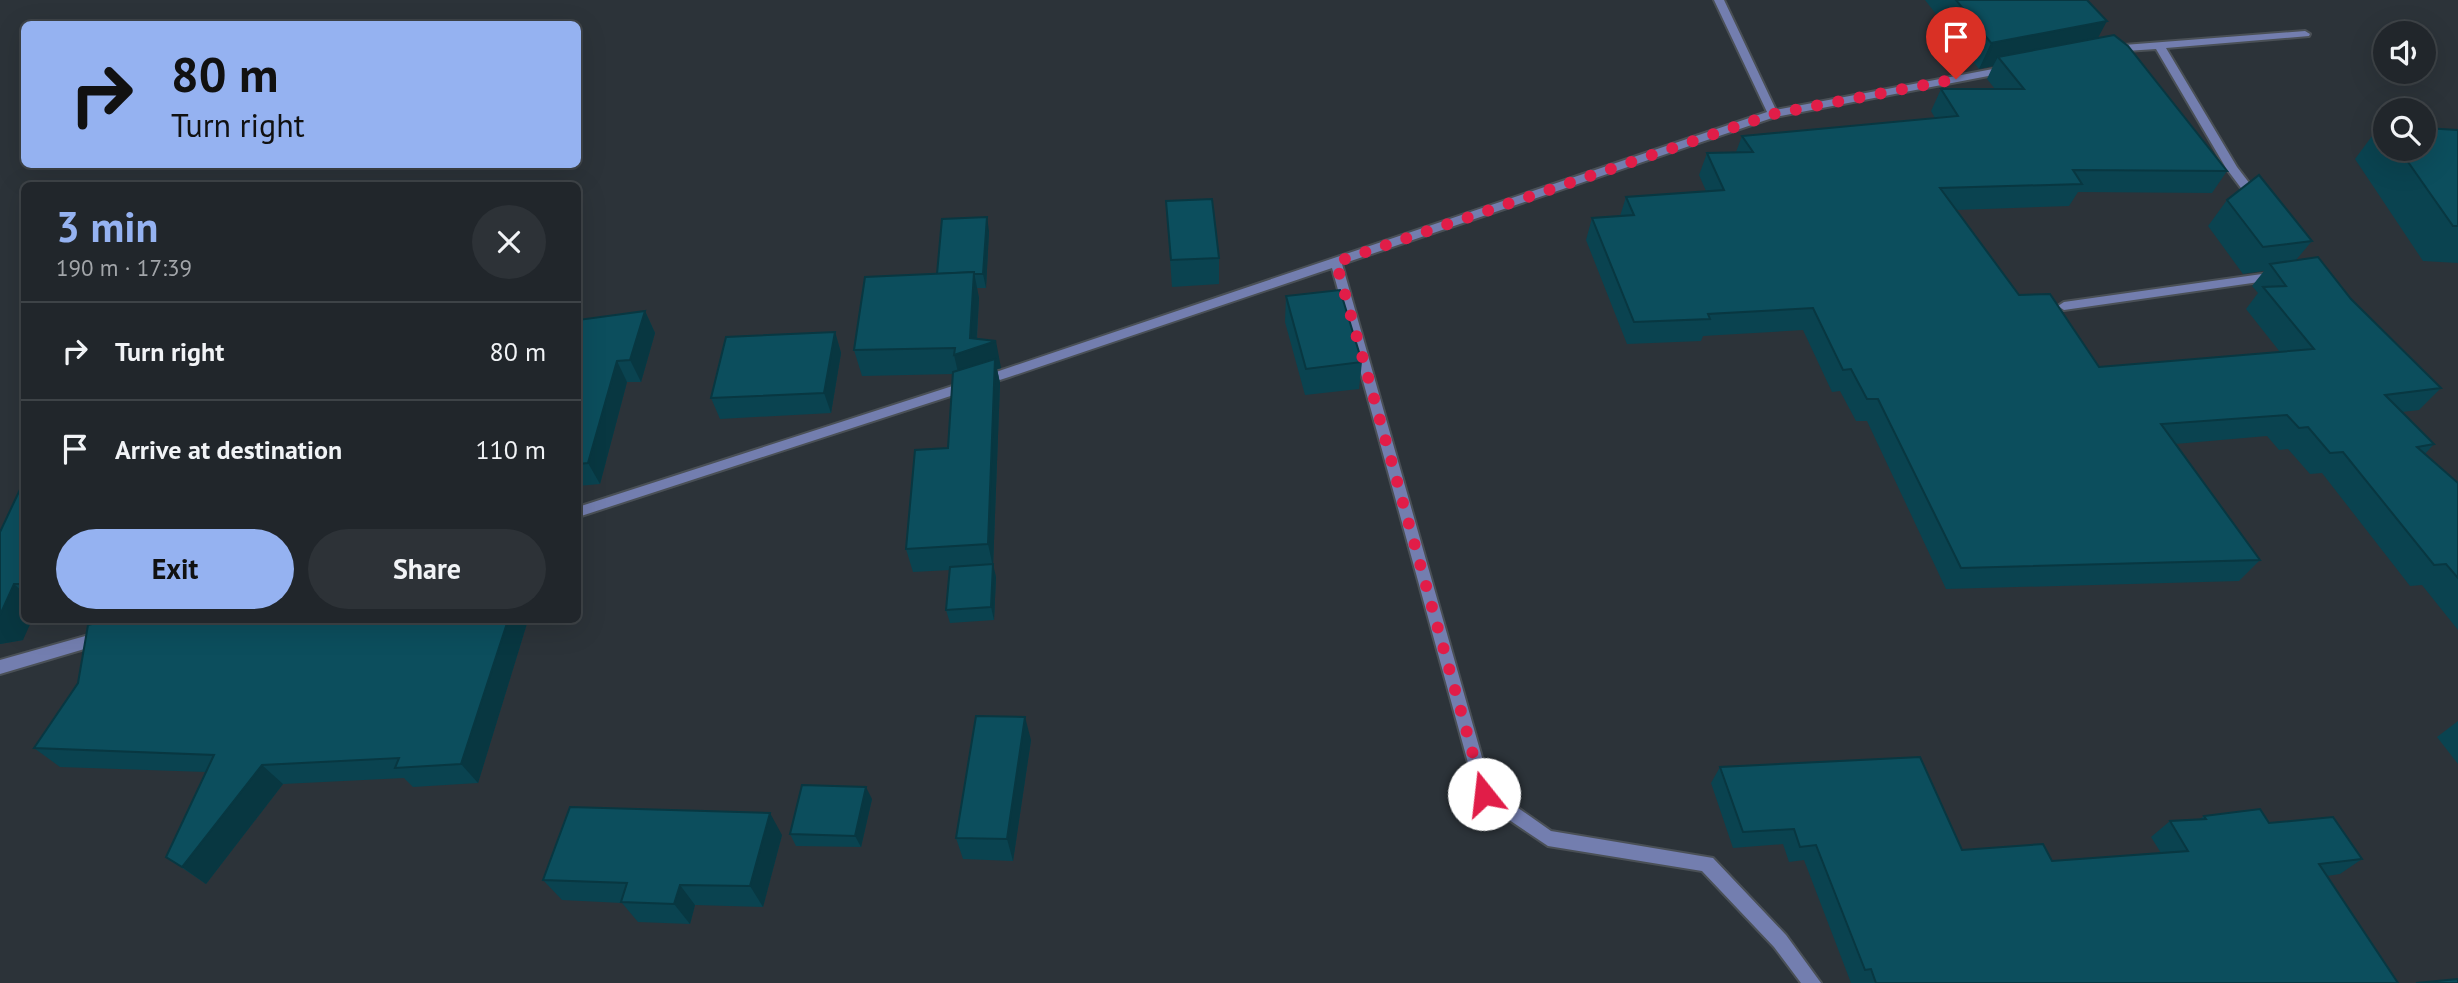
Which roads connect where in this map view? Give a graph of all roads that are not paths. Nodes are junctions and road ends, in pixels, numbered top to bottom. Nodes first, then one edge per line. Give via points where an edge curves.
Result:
1 (1719, 0) edge
2 (2305, 34) dead end
3 (2160, 45) junction
4 (2099, 52) edge
5 (2017, 67) edge
6 (1773, 114) junction
7 (2263, 209) edge
8 (1336, 262) junction
9 (2296, 273) edge
10 (2064, 306) dead end
11 (581, 511) edge
12 (124, 631) edge
13 (0, 667) edge
14 (1812, 983) edge

1 - 6 street
2 - 3 street
3 - 4 street
3 - 7 street via 2232,168
5 - 6 street
6 - 8 street
8 - 11 street
8 - 14 street via 1484,794 1548,838 1707,864 1780,941
9 - 10 street
12 - 13 street

